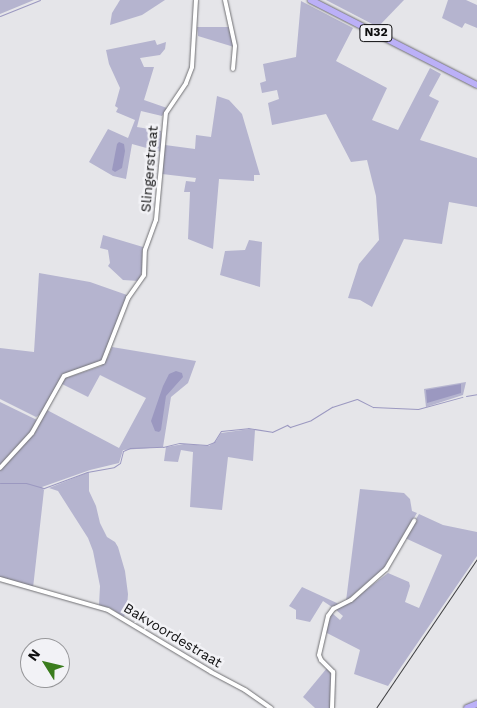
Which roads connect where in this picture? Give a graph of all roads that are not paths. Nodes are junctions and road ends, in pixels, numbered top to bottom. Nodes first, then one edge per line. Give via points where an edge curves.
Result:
1 (196, 0) edge
2 (225, 0) edge
3 (312, 0) edge
4 (233, 69) dead end
5 (477, 85) edge
6 (0, 468) edge
7 (414, 521) dead end
8 (0, 579) edge
9 (477, 704) edge
10 (271, 708) edge
11 (332, 708) edge
12 (467, 708) edge

1 - 6 street, Slingerstraat via 192,67 186,83 166,113 156,220 145,250 144,275 128,298 103,362 64,376 32,434
2 - 4 street via 235,46
3 - 5 main road, N32
7 - 11 street via 386,569 328,616 319,655 333,672
8 - 10 street, Bakvoordestraat via 108,610
9 - 12 main road

